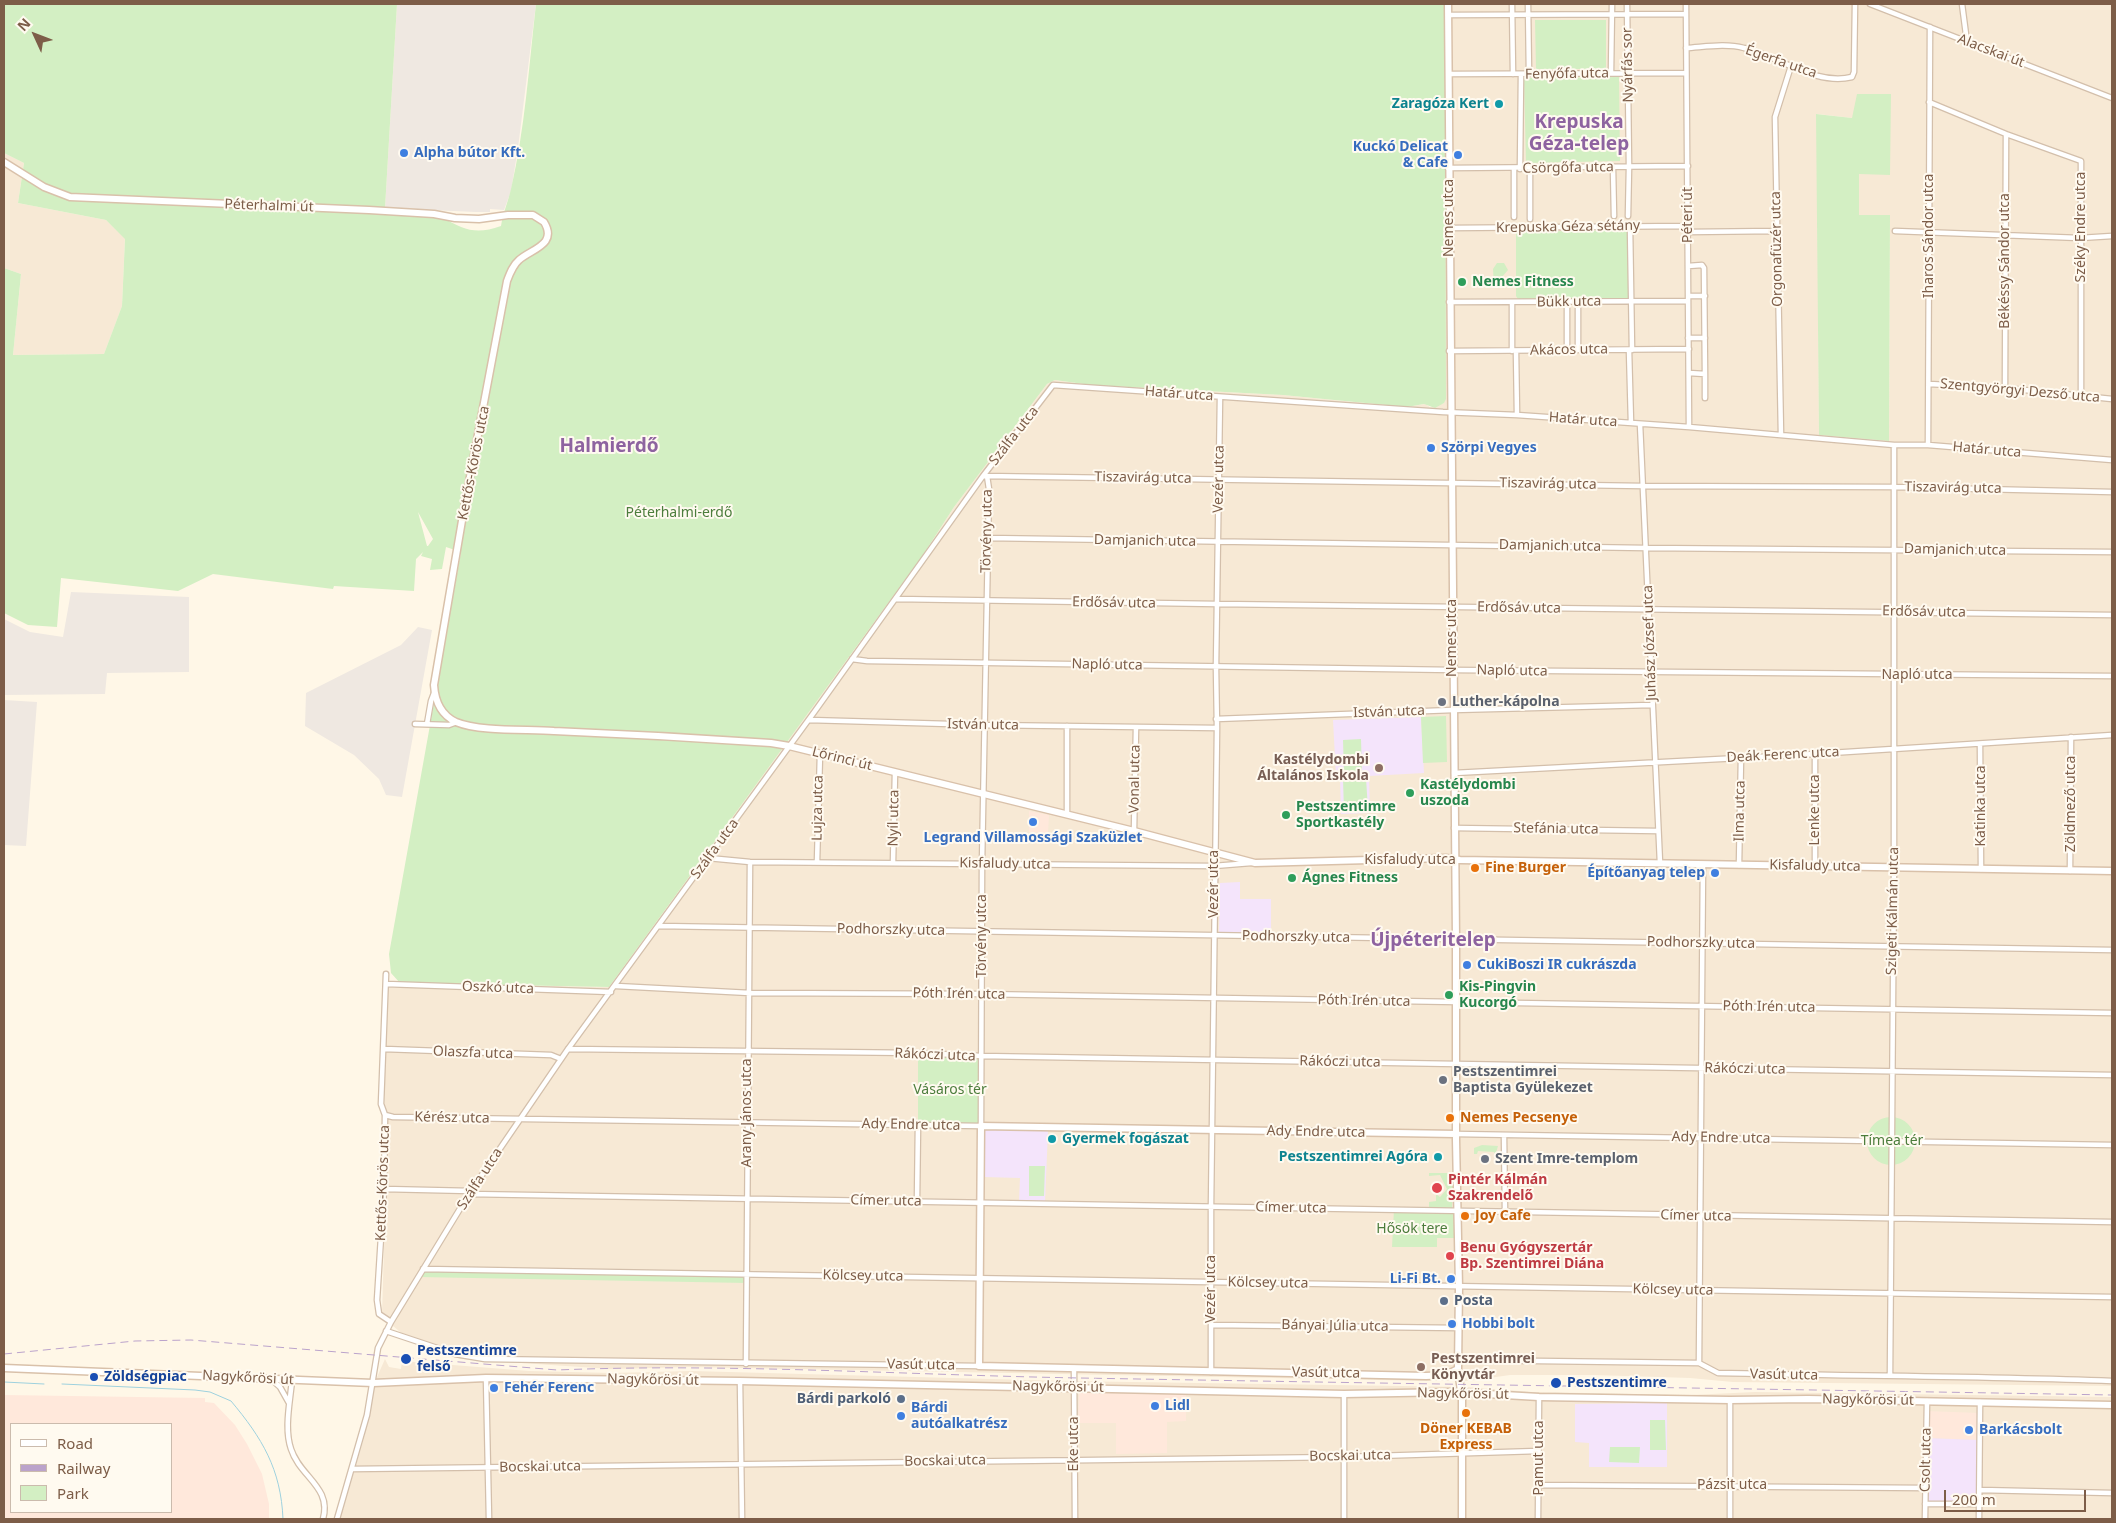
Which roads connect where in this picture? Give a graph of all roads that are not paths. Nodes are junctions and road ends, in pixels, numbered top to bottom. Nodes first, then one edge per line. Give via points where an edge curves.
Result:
1 (1448, 4) edge
2 (1512, 4) edge
3 (1528, 4) edge
4 (1612, 4) edge
5 (1627, 4) edge
6 (1686, 4) edge
7 (1855, 4) edge
8 (1870, 4) edge
9 (1962, 4) edge
10 (1612, 14) junction
11 (1627, 14) junction
12 (1686, 14) junction
13 (1448, 15) junction
14 (1512, 15) junction
15 (1528, 15) junction
16 (1930, 27) junction
17 (1967, 42) junction
18 (1686, 48) junction
19 (1791, 66) junction
20 (1611, 73) junction
21 (1627, 73) junction
22 (1686, 73) junction
23 (1449, 74) junction
24 (1513, 74) junction
25 (1521, 74) junction
26 (1529, 74) junction
27 (2112, 98) edge
28 (1929, 102) junction
29 (2006, 134) junction
30 (4, 162) edge
31 (1688, 166) junction
32 (1448, 168) junction
33 (1530, 168) junction
34 (1613, 168) junction
35 (1630, 168) junction
36 (1514, 169) junction
37 (1520, 169) junction
38 (1614, 216) dead end
39 (1628, 216) dead end
40 (1514, 217) dead end
41 (541, 219) joint
42 (1530, 219) dead end
43 (1630, 226) junction
44 (1688, 226) junction
45 (1449, 228) junction
46 (1777, 231) junction
47 (1895, 231) dead end
48 (1688, 232) junction
49 (1929, 234) junction
50 (2005, 235) junction
51 (2112, 236) edge
52 (2080, 238) junction
53 (1688, 266) junction
54 (1705, 296) junction
55 (1688, 298) junction
56 (1632, 300) junction
57 (1449, 302) junction
58 (1512, 302) junction
59 (1566, 302) junction
60 (1578, 302) junction
61 (1688, 338) junction
62 (1705, 338) junction
63 (1578, 349) junction
64 (1688, 349) junction
65 (1567, 350) junction
66 (1631, 350) junction
67 (1450, 351) junction
68 (1514, 351) junction
69 (1689, 373) junction
70 (1705, 374) junction
71 (1929, 384) junction
72 (1053, 386) joint
73 (2005, 388) junction
74 (2081, 395) junction
75 (1220, 397) junction
76 (1705, 398) dead end
77 (2112, 399) edge
78 (1450, 412) junction
79 (1517, 415) junction
80 (1631, 423) junction
81 (1640, 424) junction
82 (1689, 427) junction
83 (1780, 434) junction
84 (1894, 445) junction
85 (1928, 445) junction
86 (2112, 460) edge
87 (985, 476) junction
88 (1219, 479) junction
89 (1452, 483) junction
90 (1643, 486) junction
91 (1893, 487) junction
92 (2112, 492) edge
93 (988, 538) junction
94 (1218, 542) junction
95 (1452, 544) junction
96 (1646, 548) junction
97 (1894, 550) junction
98 (2112, 552) edge
99 (896, 599) junction
100 (986, 601) junction
101 (1217, 604) junction
102 (1452, 606) junction
103 (1648, 610) junction
104 (1893, 612) junction
105 (2112, 614) edge
106 (852, 660) junction
107 (985, 663) junction
108 (1216, 667) junction
109 (1453, 670) junction
110 (1650, 672) junction
111 (1893, 675) junction
112 (2112, 676) edge
113 (434, 693) junction
114 (1652, 705) junction
115 (1453, 710) junction
116 (1216, 719) junction
117 (809, 720) junction
118 (457, 722) junction
119 (415, 724) dead end
120 (427, 724) junction
121 (985, 725) junction
122 (1067, 726) junction
123 (1136, 727) junction
124 (1217, 728) junction
125 (2112, 735) edge
126 (2071, 737) junction
127 (1980, 744) junction
128 (789, 746) junction
129 (1893, 749) junction
130 (820, 754) junction
131 (1815, 754) junction
132 (1741, 757) junction
133 (1655, 763) junction
134 (895, 772) junction
135 (1454, 773) junction
136 (984, 795) junction
137 (1067, 814) junction
138 (1454, 828) junction
139 (1134, 831) junction
140 (1658, 831) junction
141 (1214, 852) junction
142 (708, 858) junction
143 (1455, 859) junction
144 (750, 862) junction
145 (817, 862) junction
146 (893, 863) junction
147 (1255, 863) junction
148 (1660, 863) junction
149 (982, 864) junction
150 (1703, 864) junction
151 (1739, 865) junction
152 (1214, 866) junction
153 (1815, 866) junction
154 (1894, 868) junction
155 (1981, 869) junction
156 (2070, 870) junction
157 (2112, 871) edge
158 (659, 926) junction
159 (749, 928) junction
160 (982, 932) junction
161 (1214, 936) junction
162 (1456, 939) junction
163 (1702, 943) junction
164 (1892, 946) junction
165 (2112, 950) edge
166 (386, 974) dead end
167 (386, 984) junction
168 (616, 986) junction
169 (611, 992) junction
170 (750, 993) junction
171 (982, 994) junction
172 (1214, 998) junction
173 (1455, 1002) junction
174 (1702, 1006) junction
175 (1892, 1009) junction
176 (2112, 1013) edge
177 (384, 1049) junction
178 (568, 1049) junction
179 (748, 1052) junction
180 (981, 1056) junction
181 (561, 1059) junction
182 (1213, 1059) junction
183 (1457, 1064) junction
184 (1701, 1068) junction
185 (1892, 1071) junction
186 (2112, 1075) edge
187 (385, 1115) junction
188 (519, 1119) junction
189 (748, 1122) junction
190 (918, 1124) junction
191 (981, 1126) junction
192 (1212, 1130) junction
193 (1456, 1134) junction
194 (1504, 1135) junction
195 (1700, 1138) junction
196 (1891, 1141) junction
197 (2112, 1145) edge
198 (384, 1189) junction
199 (470, 1192) junction
200 (747, 1199) junction
201 (917, 1201) junction
202 (981, 1203) junction
203 (1211, 1207) junction
204 (1458, 1211) junction
205 (1505, 1212) junction
206 (1700, 1216) junction
207 (1892, 1218) junction
208 (2112, 1222) edge
209 (423, 1269) junction
210 (746, 1274) junction
211 (980, 1278) junction
212 (1212, 1282) junction
213 (1459, 1287) junction
214 (1700, 1290) junction
215 (1892, 1293) junction
216 (2112, 1298) edge
217 (391, 1322) junction
218 (1212, 1325) junction
219 (1459, 1328) junction
220 (386, 1331) junction
221 (1459, 1360) junction
222 (1698, 1363) junction
223 (746, 1364) junction
224 (979, 1366) junction
225 (4, 1368) edge
226 (1074, 1368) junction
227 (1458, 1369) junction
228 (1211, 1372) junction
229 (1890, 1376) junction
230 (486, 1378) junction
231 (271, 1379) junction
232 (292, 1380) junction
233 (740, 1381) junction
234 (2112, 1381) edge
235 (372, 1383) junction
236 (1074, 1388) junction
237 (1460, 1392) junction
238 (1344, 1394) junction
239 (1539, 1397) junction
240 (1730, 1400) junction
241 (1926, 1401) junction
242 (1980, 1402) junction
243 (290, 1404) junction
244 (2112, 1405) edge
245 (1538, 1451) junction
246 (1461, 1453) junction
247 (1343, 1456) junction
248 (1074, 1459) junction
249 (742, 1463) junction
250 (488, 1468) junction
251 (352, 1469) junction
252 (1539, 1485) junction
253 (1730, 1485) junction
254 (1926, 1488) junction
255 (1980, 1490) junction
256 (2112, 1493) edge
257 (1925, 1504) junction
258 (1979, 1504) junction
259 (324, 1519) edge
260 (337, 1519) edge
261 (489, 1519) edge
262 (742, 1519) edge
263 (1075, 1519) edge
264 (1344, 1519) edge
265 (1462, 1519) edge
266 (1538, 1519) edge
267 (1730, 1519) edge
268 (1925, 1519) edge
269 (1979, 1519) edge

1 - 13 street, Nemes utca
2 - 14 street
3 - 15 street
4 - 10 street, Nyárfás sor
5 - 11 street, Nyárfás sor
6 - 12 street, Péteri út
7 - 19 street, Égerfa utca via 1852,77 1819,76
8 - 16 street, Alacskai út
9 - 17 street
10 - 11 street
10 - 15 street
10 - 20 street, Nyárfás sor
11 - 12 street
11 - 21 street, Nyárfás sor
12 - 18 street, Péteri út
13 - 14 street
13 - 23 street, Nemes utca
14 - 15 street
14 - 24 street
15 - 26 street
16 - 17 street, Alacskai út
16 - 28 street, Iharos Sándor utca
17 - 27 street, Alacskai út
18 - 19 street, Égerfa utca via 1742,47
18 - 22 street, Péteri út
19 - 46 street, Orgonafüzér utca via 1776,117
20 - 21 street, Fenyőfa utca
20 - 26 street, Fenyőfa utca
21 - 22 street, Fenyőfa utca
21 - 35 street, Nyárfás sor
22 - 31 street, Péteri út
23 - 24 street, Fenyőfa utca
23 - 32 street, Nemes utca
24 - 25 street, Fenyőfa utca
25 - 26 street, Fenyőfa utca
25 - 37 street
28 - 29 street, Széky Endre utca
28 - 49 street, Iharos Sándor utca
29 - 50 street, Békéssy Sándor utca
29 - 52 street, Széky Endre utca via 2081,161
30 - 41 street, Péterhalmi út via 44,187 70,197 369,210 479,219 533,215
31 - 35 street, Csörgőfa utca
31 - 44 street, Péteri út
32 - 36 street, Csörgőfa utca
32 - 45 street, Nemes utca
33 - 34 street, Csörgőfa utca
33 - 37 street, Csörgőfa utca
33 - 42 street
34 - 35 street, Csörgőfa utca
34 - 38 street
35 - 39 street, Nyárfás sor
36 - 37 street, Csörgőfa utca
36 - 40 street
41 - 113 street, Kettős-Körös utca via 547,229 544,243 538,250 518,260 507,281 465,503
43 - 44 street, Krepuska Géza sétány
43 - 45 street, Krepuska Géza sétány
43 - 56 street
44 - 48 street, Péteri út
45 - 57 street, Nemes utca
46 - 48 street
46 - 83 street, Orgonafüzér utca
47 - 49 street
48 - 53 street, Péteri út
49 - 50 street
49 - 71 street, Iharos Sándor utca
50 - 52 street
50 - 73 street, Békéssy Sándor utca
51 - 52 street
52 - 74 street, Széky Endre utca
53 - 54 street via 1703,266
53 - 55 street, Péteri út
54 - 55 street, Bükk utca
54 - 62 street
55 - 56 street, Bükk utca
55 - 61 street, Péteri út
56 - 60 street, Bükk utca
56 - 66 street
57 - 58 street, Bükk utca
57 - 67 street, Nemes utca
58 - 59 street, Bükk utca
58 - 68 street
59 - 60 street, Bükk utca
59 - 65 street
60 - 63 street
61 - 62 street
61 - 64 street, Péteri út
62 - 70 street
63 - 65 street, Akácos utca
63 - 66 street, Akácos utca
64 - 66 street, Akácos utca
64 - 69 street, Péteri út
65 - 68 street, Akácos utca
66 - 80 street
67 - 68 street, Akácos utca
67 - 78 street, Nemes utca
68 - 79 street
69 - 70 street
69 - 82 street, Péteri út
70 - 76 street
71 - 73 street, Szentgyörgyi Dezső utca
71 - 85 street, Iharos Sándor utca
72 - 75 street, Határ utca
72 - 87 street, Szálfa utca
73 - 74 street, Szentgyörgyi Dezső utca
74 - 77 street, Szentgyörgyi Dezső utca
75 - 78 street, Határ utca
75 - 88 street, Vezér utca
78 - 79 street, Határ utca
78 - 89 street, Nemes utca
79 - 80 street, Határ utca
80 - 81 street, Határ utca
81 - 82 street, Határ utca
81 - 90 street, Juhász József utca
82 - 83 street, Határ utca
83 - 84 street, Határ utca
84 - 85 street, Határ utca
84 - 91 street, Szigeti Kálmán utca
85 - 86 street, Határ utca
87 - 88 street, Tiszavirág utca
87 - 93 street, Törvény utca via 989,489
87 - 99 street, Szálfa utca
88 - 89 street, Tiszavirág utca
88 - 94 street, Vezér utca
89 - 90 street, Tiszavirág utca
89 - 95 street, Nemes utca
90 - 91 street, Tiszavirág utca
90 - 96 street, Juhász József utca
91 - 92 street, Tiszavirág utca
91 - 97 street, Szigeti Kálmán utca
93 - 94 street, Damjanich utca
93 - 100 street, Törvény utca
94 - 95 street, Damjanich utca
94 - 101 street, Vezér utca
95 - 96 street, Damjanich utca
95 - 102 street, Nemes utca
96 - 97 street, Damjanich utca
96 - 103 street, Juhász József utca
97 - 98 street, Damjanich utca
97 - 104 street, Szigeti Kálmán utca
99 - 100 street, Erdősáv utca
99 - 106 street, Szálfa utca
100 - 101 street, Erdősáv utca
100 - 107 street, Törvény utca
101 - 102 street, Erdősáv utca
101 - 108 street, Vezér utca
102 - 103 street, Erdősáv utca
102 - 109 street, Nemes utca
103 - 104 street, Erdősáv utca
103 - 110 street, Juhász József utca
104 - 105 street, Erdősáv utca
104 - 111 street, Szigeti Kálmán utca
106 - 107 street, Napló utca
106 - 117 street, Szálfa utca
107 - 108 street, Napló utca
107 - 121 street, Törvény utca
108 - 109 street, Napló utca
108 - 116 street, Vezér utca
109 - 110 street, Napló utca
109 - 115 street, Nemes utca
110 - 111 street, Napló utca
110 - 114 street, Juhász József utca
111 - 112 street, Napló utca
111 - 129 street, Szigeti Kálmán utca
113 - 118 street via 442,711
113 - 120 street, Kettős-Körös utca
114 - 115 street, István utca
114 - 133 street, Juhász József utca
115 - 116 street, István utca
115 - 135 street, Nemes utca
116 - 124 street, Vezér utca
117 - 121 street, István utca
117 - 128 street, Szálfa utca
118 - 120 street
118 - 128 street, Lőrinci út via 487,727
119 - 120 street
121 - 122 street, István utca
121 - 136 street, Törvény utca
122 - 123 street, István utca
122 - 137 street
123 - 124 street, István utca
123 - 139 street, Vonal utca
124 - 141 street, Vezér utca
125 - 126 street, Deák Ferenc utca
126 - 127 street, Deák Ferenc utca
126 - 156 street, Zöldmező utca
127 - 129 street, Deák Ferenc utca
127 - 155 street, Katinka utca
128 - 130 street, Lőrinci út
128 - 142 street, Szálfa utca
129 - 131 street, Deák Ferenc utca
129 - 154 street, Szigeti Kálmán utca
130 - 134 street, Lőrinci út
130 - 145 street, Lujza utca
131 - 132 street, Deák Ferenc utca
131 - 153 street, Lenke utca
132 - 133 street, Deák Ferenc utca
132 - 151 street, Ilma utca
133 - 135 street, Deák Ferenc utca
133 - 140 street, Juhász József utca
134 - 136 street, Lőrinci út
134 - 146 street, Nyíl utca
135 - 138 street, Nemes utca
136 - 137 street, Lőrinci út
136 - 149 street, Törvény utca
137 - 139 street, Lőrinci út
138 - 140 street, Stefánia utca
138 - 143 street, Nemes utca
139 - 141 street, Lőrinci út
140 - 148 street, Juhász József utca
141 - 147 street, Lőrinci út
141 - 152 street, Vezér utca
142 - 144 street, Kisfaludy utca
142 - 158 street, Szálfa utca
143 - 147 street, Kisfaludy utca
143 - 148 street, Kisfaludy utca
143 - 162 street, Nemes utca
144 - 145 street, Kisfaludy utca
144 - 159 street, Arany János utca
145 - 146 street, Kisfaludy utca
146 - 149 street, Kisfaludy utca
147 - 152 street, Kisfaludy utca
148 - 150 street, Kisfaludy utca
149 - 152 street, Kisfaludy utca
149 - 160 street, Törvény utca
150 - 151 street, Kisfaludy utca
150 - 163 street
151 - 153 street, Kisfaludy utca
152 - 161 street, Vezér utca
153 - 154 street, Kisfaludy utca
154 - 155 street, Kisfaludy utca
154 - 164 street, Szigeti Kálmán utca
155 - 156 street, Kisfaludy utca
156 - 157 street, Kisfaludy utca
158 - 159 street, Podhorszky utca
158 - 168 street, Szálfa utca
159 - 160 street, Podhorszky utca
159 - 170 street, Arany János utca
160 - 161 street, Podhorszky utca
160 - 171 street, Törvény utca
161 - 162 street, Podhorszky utca
161 - 172 street, Vezér utca
162 - 163 street, Podhorszky utca
162 - 173 street, Nemes utca
163 - 164 street, Podhorszky utca
163 - 174 street
164 - 165 street, Podhorszky utca
164 - 175 street, Szigeti Kálmán utca
166 - 167 street, Kettős-Körös utca
167 - 169 street, Oszkó utca
167 - 177 street, Kettős-Körös utca
168 - 169 street, Szálfa utca
168 - 170 street, Póth Irén utca
169 - 178 street, Szálfa utca
170 - 171 street, Póth Irén utca
170 - 179 street, Arany János utca
171 - 172 street, Póth Irén utca
171 - 180 street, Törvény utca
172 - 173 street, Póth Irén utca
172 - 182 street, Vezér utca
173 - 174 street, Póth Irén utca
173 - 183 street, Nemes utca
174 - 175 street, Póth Irén utca
174 - 184 street
175 - 176 street, Póth Irén utca
175 - 185 street, Szigeti Kálmán utca
177 - 181 street, Olaszfa utca via 551,1055
177 - 187 street, Kettős-Körös utca via 381,1104
178 - 179 street, Rákóczi utca
178 - 181 street, Szálfa utca
179 - 180 street, Rákóczi utca
179 - 189 street, Arany János utca
180 - 182 street, Rákóczi utca
180 - 191 street, Törvény utca
181 - 188 street, Szálfa utca
182 - 183 street, Rákóczi utca
182 - 192 street, Vezér utca
183 - 184 street, Rákóczi utca
183 - 193 street, Nemes utca
184 - 185 street, Rákóczi utca
184 - 195 street
185 - 186 street, Rákóczi utca
185 - 196 street, Szigeti Kálmán utca
187 - 188 street, Kérész utca
187 - 198 street, Kettős-Körös utca
188 - 189 street, Ady Endre utca
188 - 199 street, Szálfa utca
189 - 190 street, Ady Endre utca
189 - 200 street, Arany János utca
190 - 191 street, Ady Endre utca
190 - 201 street
191 - 192 street, Ady Endre utca
191 - 202 street, Törvény utca
192 - 193 street, Ady Endre utca
192 - 203 street, Vezér utca
193 - 194 street, Ady Endre utca
193 - 204 street, Nemes utca
194 - 195 street, Ady Endre utca
194 - 205 street
195 - 196 street, Ady Endre utca
195 - 206 street
196 - 197 street, Ady Endre utca
196 - 207 street, Szigeti Kálmán utca
198 - 199 street, Címer utca
198 - 217 street, Kettős-Körös utca via 377,1300 380,1314
199 - 200 street, Címer utca
199 - 209 street, Szálfa utca
200 - 201 street, Címer utca
200 - 210 street, Arany János utca
201 - 202 street, Címer utca
202 - 203 street, Címer utca
202 - 211 street, Törvény utca
203 - 204 street, Címer utca
203 - 212 street, Vezér utca
204 - 205 street, Címer utca
204 - 213 street, Nemes utca
205 - 206 street, Címer utca
206 - 207 street, Címer utca
206 - 214 street
207 - 208 street, Címer utca
207 - 215 street, Szigeti Kálmán utca
209 - 210 street, Kölcsey utca
209 - 217 street, Szálfa utca
210 - 211 street, Kölcsey utca
210 - 223 street, Arany János utca
211 - 212 street, Kölcsey utca
211 - 224 street, Törvény utca
212 - 213 street, Kölcsey utca
212 - 218 street, Vezér utca
213 - 214 street, Kölcsey utca
213 - 219 street, Nemes utca
214 - 215 street, Kölcsey utca
214 - 222 street
215 - 216 street, Kölcsey utca
215 - 229 street, Szigeti Kálmán utca
217 - 220 street
218 - 219 street, Bányai Júlia utca
218 - 228 street, Vezér utca
219 - 221 street, Nemes utca
220 - 223 street, Vasút utca via 476,1358
220 - 235 street via 378,1348
221 - 222 street, Vasút utca
221 - 227 street, Nemes utca
222 - 229 street, Vasút utca via 1718,1373
223 - 224 street, Vasút utca
224 - 226 street, Vasút utca
225 - 231 street, Nagykőrösi út
226 - 228 street, Vasút utca
226 - 236 street, Eke utca
227 - 228 street, Vasút utca via 1446,1375 1426,1376
227 - 237 street, Nemes utca
229 - 234 street, Vasút utca
230 - 233 street, Nagykőrösi út
230 - 235 street, Nagykőrösi út
230 - 250 street
231 - 232 street, Nagykőrösi út
231 - 243 street
232 - 235 street, Nagykőrösi út
232 - 243 street
233 - 236 street, Nagykőrösi út
233 - 249 street
235 - 251 street
236 - 238 street, Nagykőrösi út
236 - 248 street, Eke utca
237 - 238 street, Nagykőrösi út
237 - 239 street, Nagykőrösi út
237 - 246 street, Nemes utca
238 - 247 street
239 - 240 street, Nagykőrösi út
239 - 245 street, Pamut utca
240 - 241 street, Nagykőrösi út
240 - 253 street
241 - 242 street, Nagykőrösi út
241 - 254 street, Csolt utca
242 - 244 street, Nagykőrösi út
242 - 255 street
243 - 259 street via 289,1443 299,1466 323,1496 326,1506
245 - 246 street, Bocskai utca
245 - 252 street, Pamut utca
246 - 247 street, Bocskai utca
246 - 265 street, Nemes utca
247 - 248 street, Bocskai utca
247 - 264 street
248 - 249 street, Bocskai utca
248 - 263 street, Eke utca
249 - 250 street, Bocskai utca
249 - 262 street
250 - 251 street, Bocskai utca
250 - 261 street
251 - 260 street
252 - 253 street, Pázsit utca
252 - 266 street, Pamut utca
253 - 254 street, Pázsit utca
253 - 267 street
254 - 257 street, Csolt utca
255 - 256 street
255 - 258 street
257 - 258 street
257 - 268 street, Csolt utca
258 - 269 street

